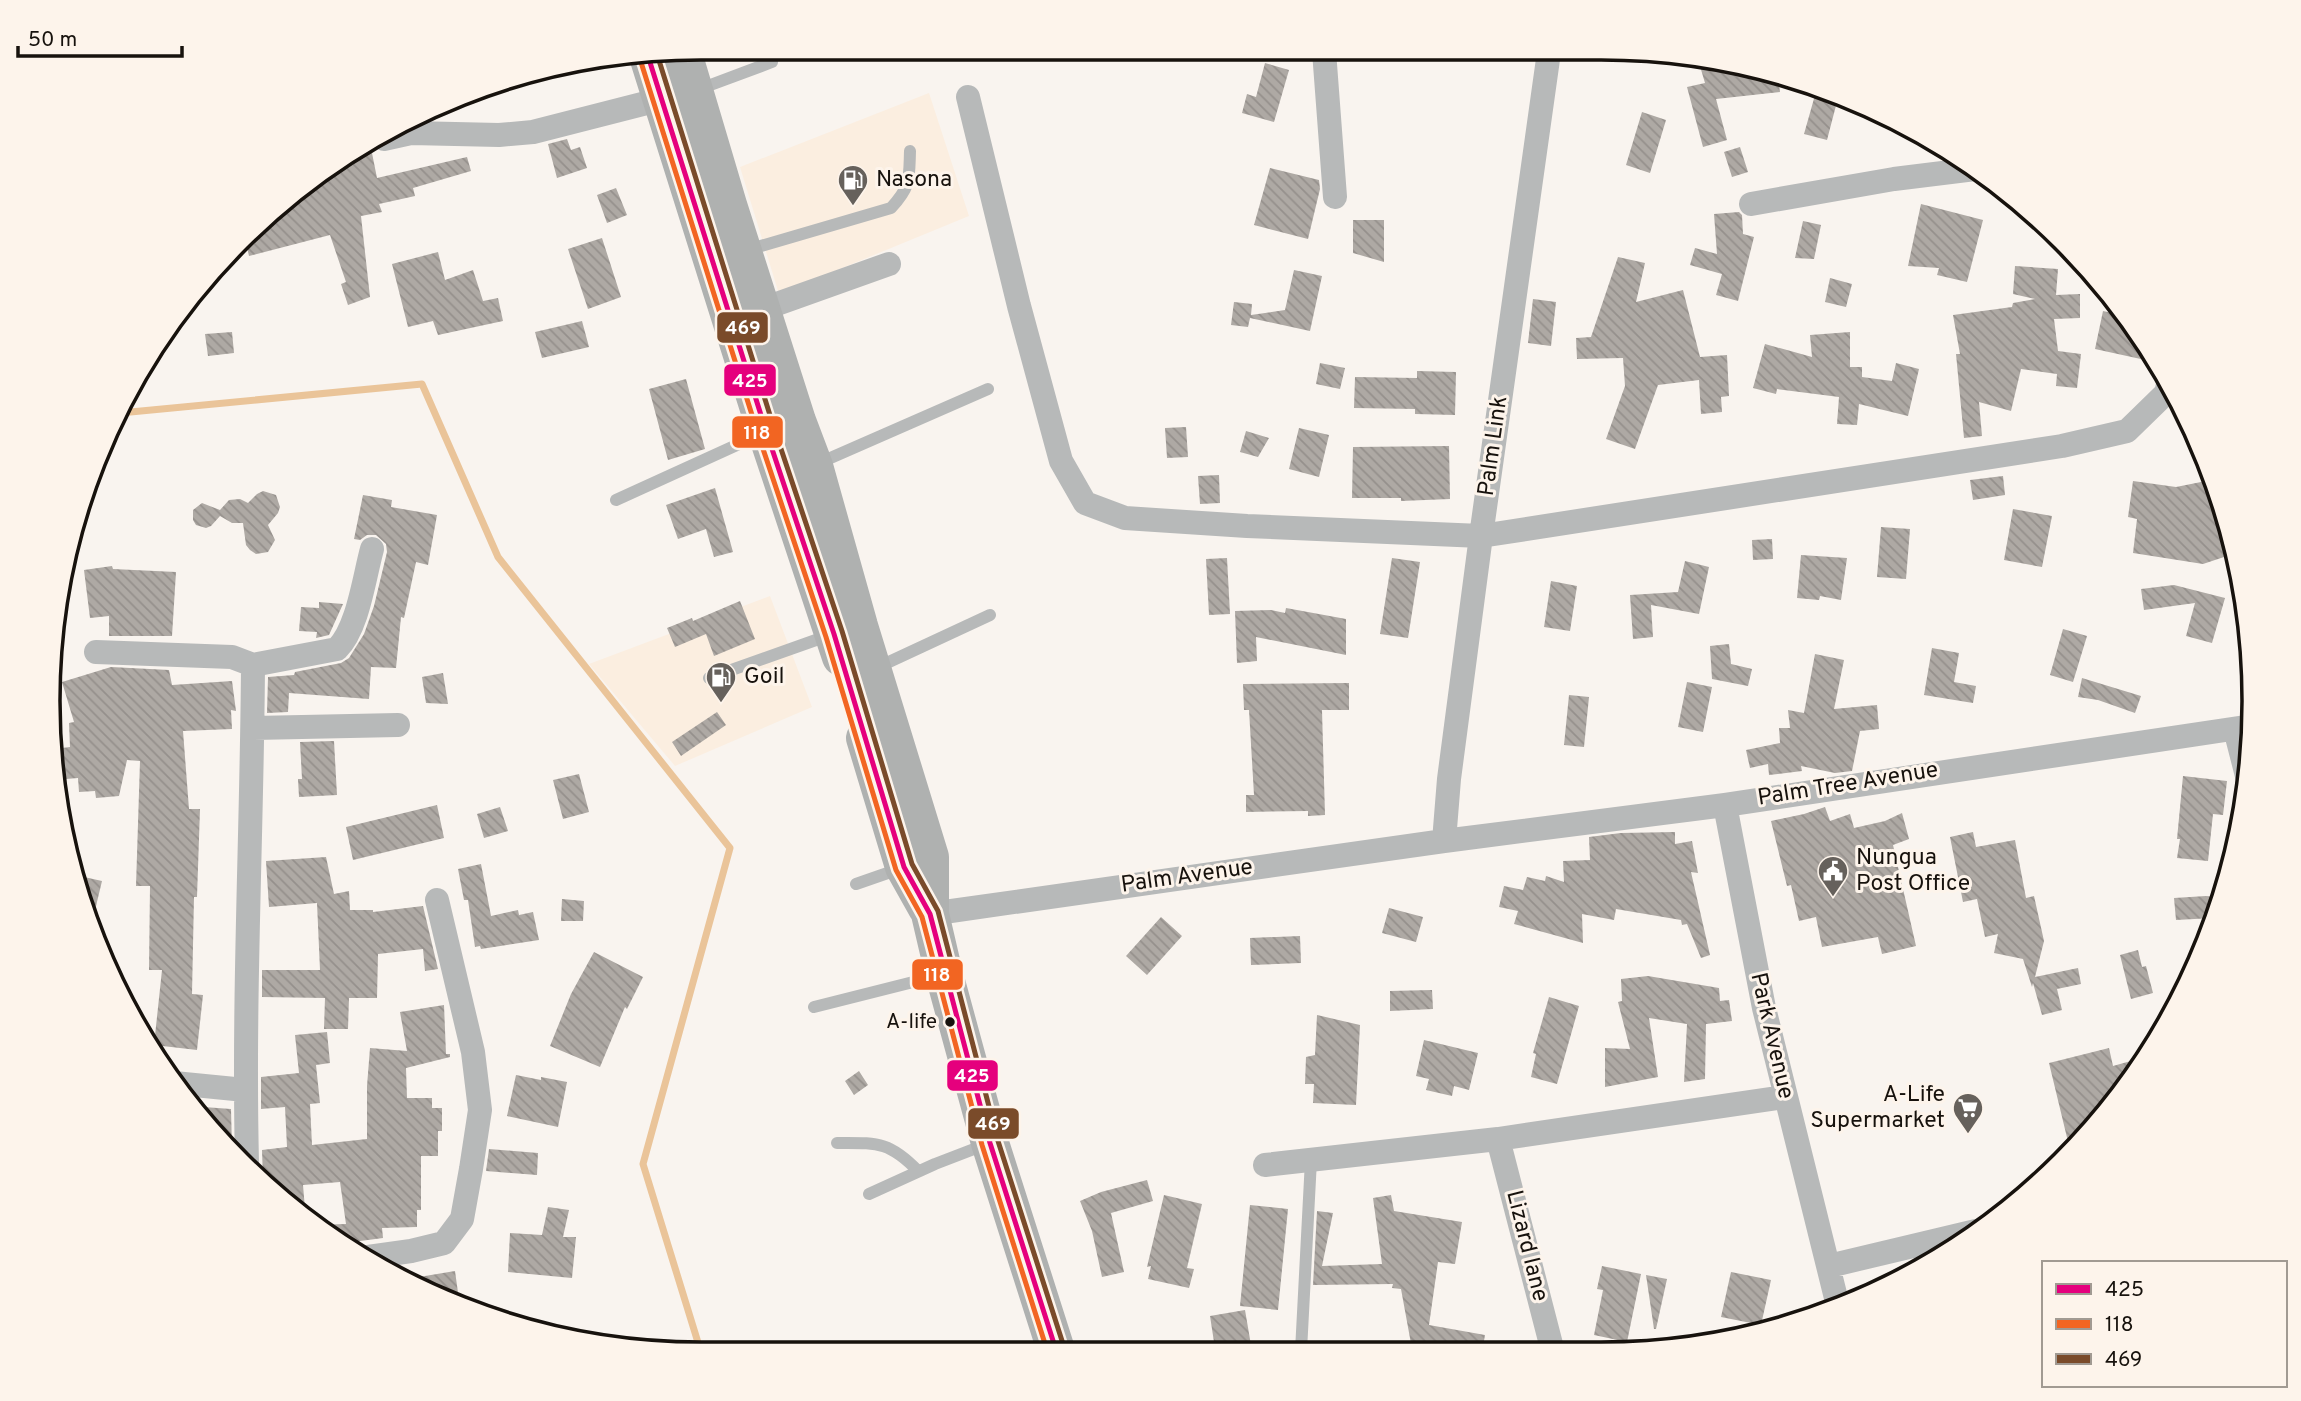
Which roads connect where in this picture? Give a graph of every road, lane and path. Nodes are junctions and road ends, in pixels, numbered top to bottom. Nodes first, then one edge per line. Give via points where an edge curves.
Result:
1 (681, 60) edge
2 (1325, 60) edge
3 (1548, 60) edge
4 (652, 62) edge
5 (772, 62) dead end
6 (678, 95) junction
7 (968, 97) dead end
8 (398, 136) edge
9 (910, 151) dead end
10 (1961, 171) edge
11 (1335, 197) dead end
12 (1751, 204) dead end
13 (744, 251) junction
14 (889, 264) dead end
15 (763, 309) junction
16 (988, 389) dead end
17 (2164, 395) edge
18 (766, 431) junction
19 (814, 466) junction
20 (616, 500) dead end
21 (1481, 536) junction
22 (372, 549) dead end
23 (990, 615) dead end
24 (834, 634) junction
25 (96, 652) dead end
26 (253, 664) junction
27 (872, 670) junction
28 (709, 678) dead end
29 (398, 725) dead end
30 (253, 727) junction
31 (2241, 728) edge
32 (1725, 804) junction
33 (1444, 841) junction
34 (904, 867) junction
35 (856, 884) dead end
36 (437, 900) dead end
37 (930, 914) junction
38 (944, 974) junction
39 (814, 1007) dead end
40 (187, 1084) edge
41 (245, 1090) junction
42 (1784, 1097) junction
43 (1498, 1139) junction
44 (837, 1143) dead end
45 (990, 1143) junction
46 (247, 1154) edge
47 (1311, 1160) junction
48 (1265, 1165) dead end
49 (918, 1171) junction
50 (869, 1194) dead end
51 (1951, 1237) edge
52 (379, 1255) edge
53 (1829, 1266) junction
54 (1836, 1297) edge
55 (1053, 1342) edge
56 (1301, 1342) edge
57 (1550, 1342) edge

1 - 6 main road
2 - 11 street
3 - 21 street, Palm Link
4 - 6 main road
5 - 6 lane
6 - 8 street via 533,132
6 - 13 main road
6 - 18 main road
7 - 21 street via 1061,461 1085,503 1125,517
9 - 13 lane via 909,181 891,208
10 - 12 street
13 - 15 main road
14 - 15 street
15 - 19 main road
16 - 19 lane
17 - 21 street via 2127,431 2062,446
18 - 20 lane
18 - 24 main road
19 - 27 main road
21 - 33 street, Palm Link
22 - 26 street via 346,641 337,649
23 - 27 lane
24 - 28 lane
24 - 34 main road
25 - 26 street via 232,657
26 - 30 street
27 - 37 main road via 930,857
29 - 30 street
30 - 41 street
31 - 32 street, Palm Tree Avenue
32 - 33 street, Palm Tree Avenue
32 - 42 street, Park Avenue
33 - 37 street, Palm Avenue
34 - 35 lane
34 - 37 main road
36 - 52 street via 472,1052 480,1110 471,1169 461,1219 444,1242
37 - 38 main road
38 - 39 lane
38 - 45 main road
40 - 41 street
41 - 46 street
42 - 43 street
42 - 53 street, Park Avenue
43 - 47 street
43 - 57 street, Lizard lane
44 - 49 lane via 890,1148
45 - 49 lane
45 - 55 main road
47 - 48 street
47 - 56 lane
49 - 50 lane
51 - 53 street
53 - 54 street, Park Avenue

